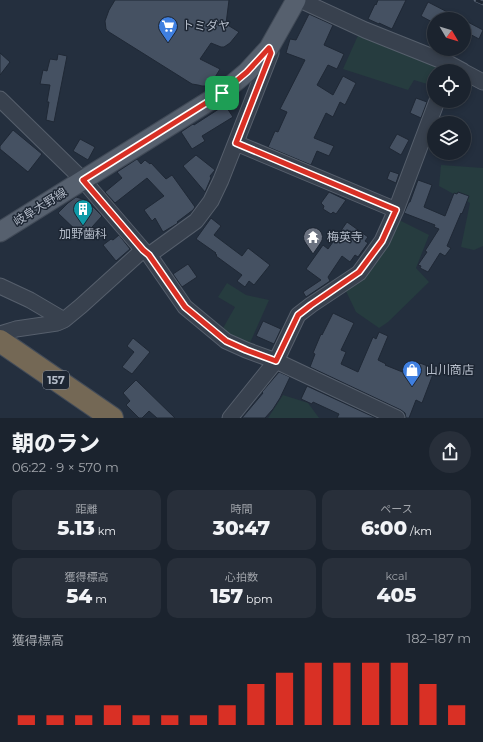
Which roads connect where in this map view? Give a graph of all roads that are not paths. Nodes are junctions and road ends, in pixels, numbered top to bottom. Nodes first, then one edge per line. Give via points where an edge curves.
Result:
1 (296, 0) edge
2 (300, 0) edge
3 (269, 48) junction
4 (444, 64) edge
5 (471, 76) edge
6 (483, 82) edge
7 (0, 99) edge
8 (433, 108) edge
9 (236, 143) junction
10 (83, 180) junction
11 (396, 210) junction
12 (0, 232) edge
13 (146, 252) junction
14 (0, 286) edge
15 (64, 320) junction
16 (0, 334) edge
17 (0, 341) edge
18 (276, 361) junction
19 (112, 418) edge
20 (230, 418) edge
21 (397, 418) edge

1 - 3 main road, 岐阜大野線
2 - 4 street
3 - 9 street via 271,53
3 - 10 main road, 岐阜大野線 via 247,72 222,93
5 - 6 street
7 - 10 street
8 - 11 street
9 - 11 street
9 - 13 street via 211,201 196,221
10 - 12 main road, 岐阜大野線
10 - 13 street
11 - 18 street via 382,241 359,272 298,315
13 - 15 street
13 - 18 street via 185,307 226,341
14 - 15 street
15 - 16 street
17 - 19 highway, 157
18 - 20 street
18 - 21 street

